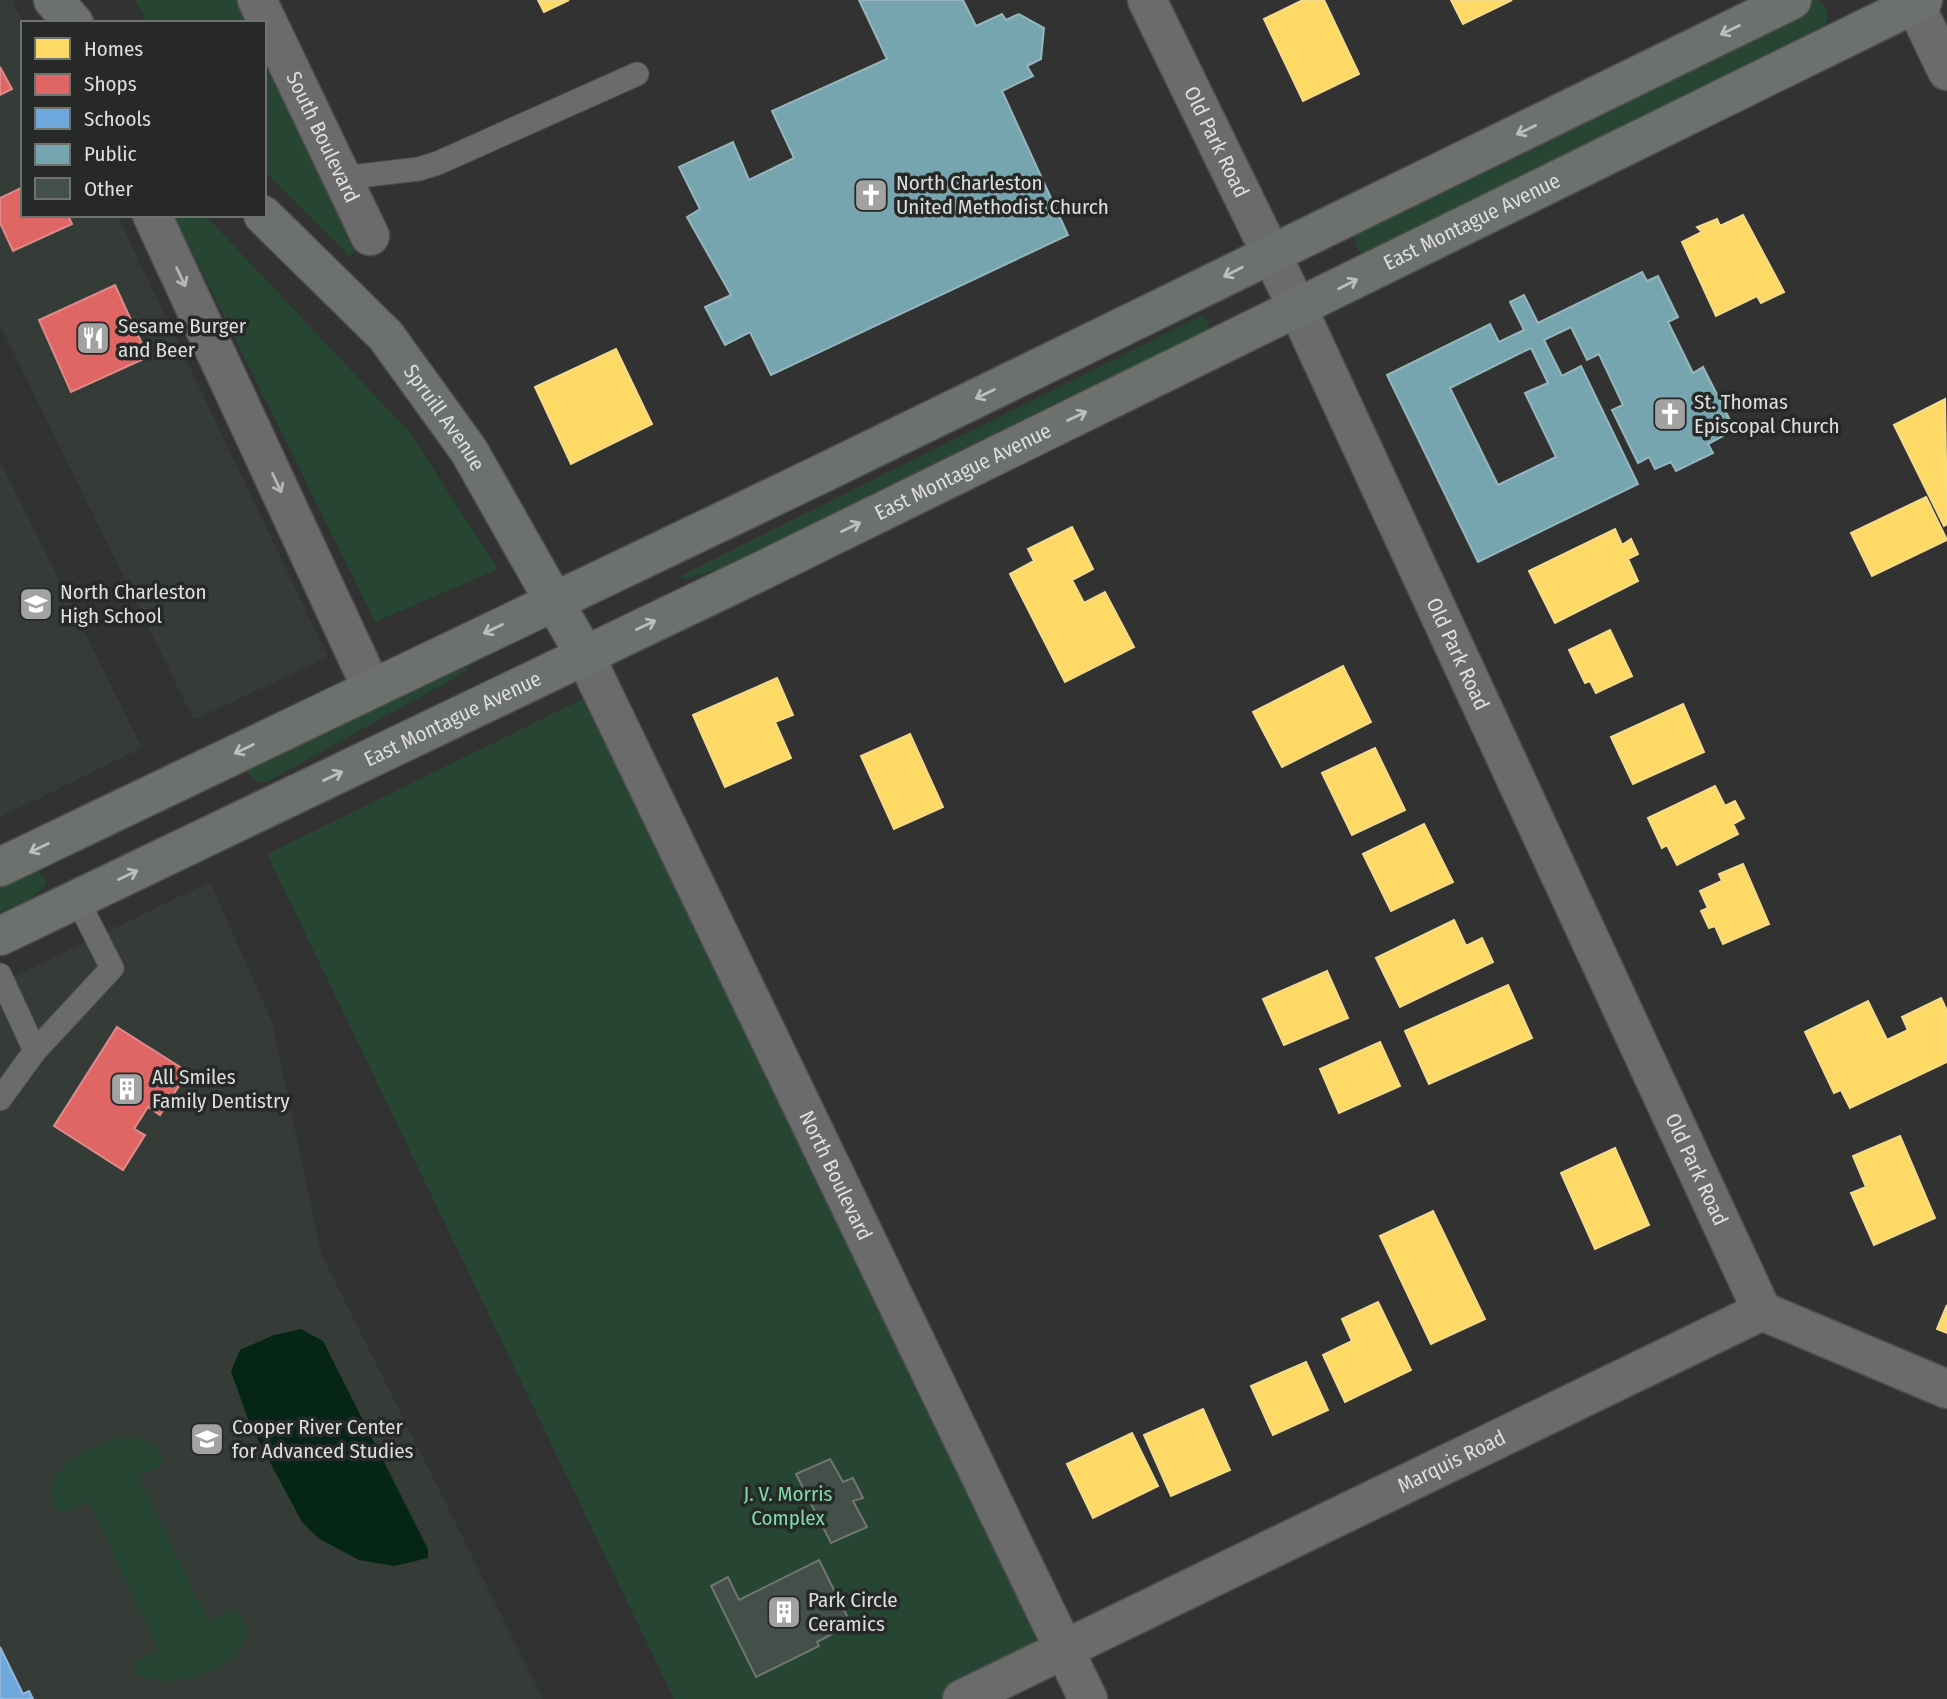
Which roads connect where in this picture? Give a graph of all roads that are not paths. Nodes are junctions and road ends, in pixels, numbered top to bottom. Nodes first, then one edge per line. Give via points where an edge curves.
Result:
1 (53, 0) edge
2 (257, 0) edge
3 (1146, 0) edge
4 (1792, 0) edge
5 (1917, 1) edge
6 (62, 21) edge
7 (72, 21) edge
8 (1947, 71) edge
9 (637, 74) dead end
10 (342, 178) junction
11 (153, 217) edge
12 (265, 217) edge
13 (370, 236) dead end
14 (1270, 253) junction
15 (1298, 309) junction
16 (555, 599) junction
17 (584, 654) junction
18 (371, 687) junction
19 (0, 867) edge
20 (76, 899) junction
21 (0, 936) edge
22 (0, 975) edge
23 (35, 1051) junction
24 (0, 1099) edge
25 (1762, 1311) junction
26 (1947, 1388) edge
27 (1064, 1650) junction
28 (962, 1699) edge
29 (1088, 1699) edge

1 - 6 street
1 - 7 street
2 - 10 street, South Boulevard
3 - 14 street, Old Park Road
4 -> 14 street
5 - 8 street
15 -> 5 street, East Montague Avenue
9 - 10 lane via 438,163
10 - 13 street, South Boulevard
11 -> 18 street
12 - 16 street, Spruill Avenue via 386,336 469,451
14 - 15 street, Old Park Road
14 -> 16 street via 809,480
17 -> 15 street, East Montague Avenue
15 - 25 street, Old Park Road
16 - 17 street, Spruill Avenue
16 -> 18 street
20 -> 17 street, East Montague Avenue
17 - 27 street, North Boulevard
18 -> 19 street
20 - 21 street, East Montague Avenue
20 - 23 lane via 112,968
22 - 23 lane
23 - 24 lane
25 - 26 street
25 - 27 street, Marquis Road
27 - 28 street, Marquis Road
27 - 29 street, North Boulevard

